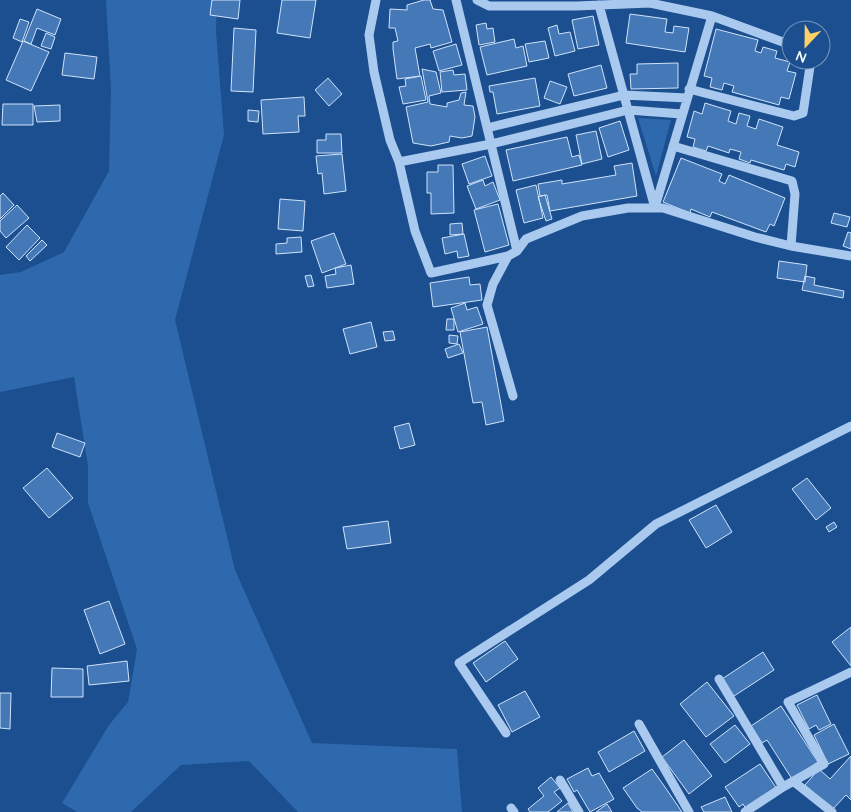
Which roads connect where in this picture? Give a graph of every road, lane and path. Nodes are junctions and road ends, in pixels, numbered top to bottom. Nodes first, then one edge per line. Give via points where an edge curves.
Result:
1 (376, 0) edge
2 (456, 0) edge
3 (477, 0) edge
4 (599, 5) junction
5 (712, 16) junction
6 (781, 41) edge
7 (809, 70) edge
8 (688, 94) junction
9 (624, 95) junction
10 (628, 110) junction
11 (682, 114) junction
12 (487, 128) junction
13 (491, 144) junction
14 (673, 146) junction
15 (399, 162) junction
16 (655, 208) junction
17 (791, 246) junction
18 (517, 251) junction
19 (508, 256) junction
20 (851, 256) edge
21 (513, 396) dead end
22 (851, 426) edge
23 (851, 672) edge
24 (719, 679) dead end
25 (639, 724) dead end
26 (506, 733) dead end
27 (560, 780) dead end
28 (793, 782) junction
29 (783, 787) junction
30 (579, 812) edge
31 (690, 812) edge
32 (745, 812) edge
33 (832, 812) edge

1 - 15 street via 369,34 374,72 390,140
2 - 12 street
3 - 4 street via 489,6
4 - 5 street via 650,2
4 - 9 street
5 - 6 street
5 - 8 street
7 - 8 street via 803,113 794,116
8 - 9 street
8 - 11 street
9 - 10 street
9 - 12 street
10 - 11 street
10 - 13 street
10 - 16 street
11 - 14 street
12 - 13 street
13 - 15 street
13 - 18 street
14 - 16 street
14 - 17 street via 792,181 795,194
15 - 19 street via 415,231 430,273
16 - 17 street
16 - 18 street via 628,208 582,216 526,239
17 - 20 street
18 - 19 street
19 - 21 street via 493,284 487,305
22 - 26 street via 656,524 589,580 459,664
23 - 28 street via 788,702 824,764
24 - 29 street
25 - 31 street
27 - 30 street
28 - 29 street
28 - 33 street
29 - 32 street

